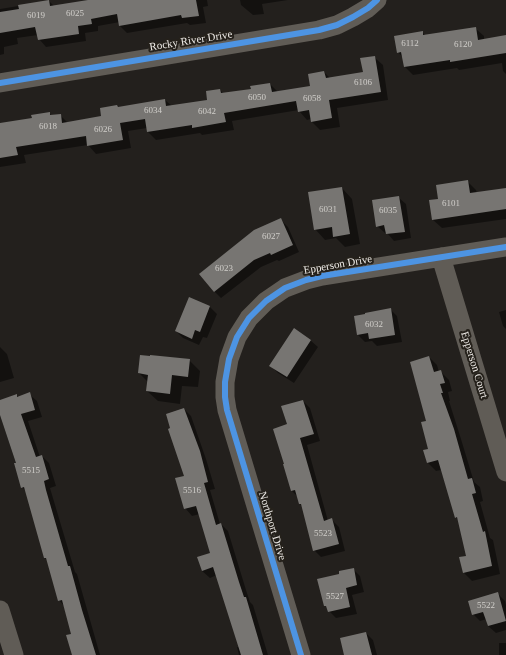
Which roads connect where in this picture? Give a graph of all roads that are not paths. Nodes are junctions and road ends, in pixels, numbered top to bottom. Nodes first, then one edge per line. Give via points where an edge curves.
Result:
1 (378, 0) edge
2 (0, 82) edge
3 (506, 247) edge
4 (441, 258) junction
5 (226, 402) joint
6 (506, 472) edge
7 (0, 610) edge
8 (14, 655) edge
9 (301, 655) edge

1 - 2 street, Rocky River Drive via 353,17 319,30
3 - 4 street, Epperson Drive
4 - 5 street, Epperson Drive via 313,278 278,292 249,318 237,337 229,359 225,382
4 - 6 street, Epperson Court
5 - 9 street, Northport Drive
7 - 8 street

